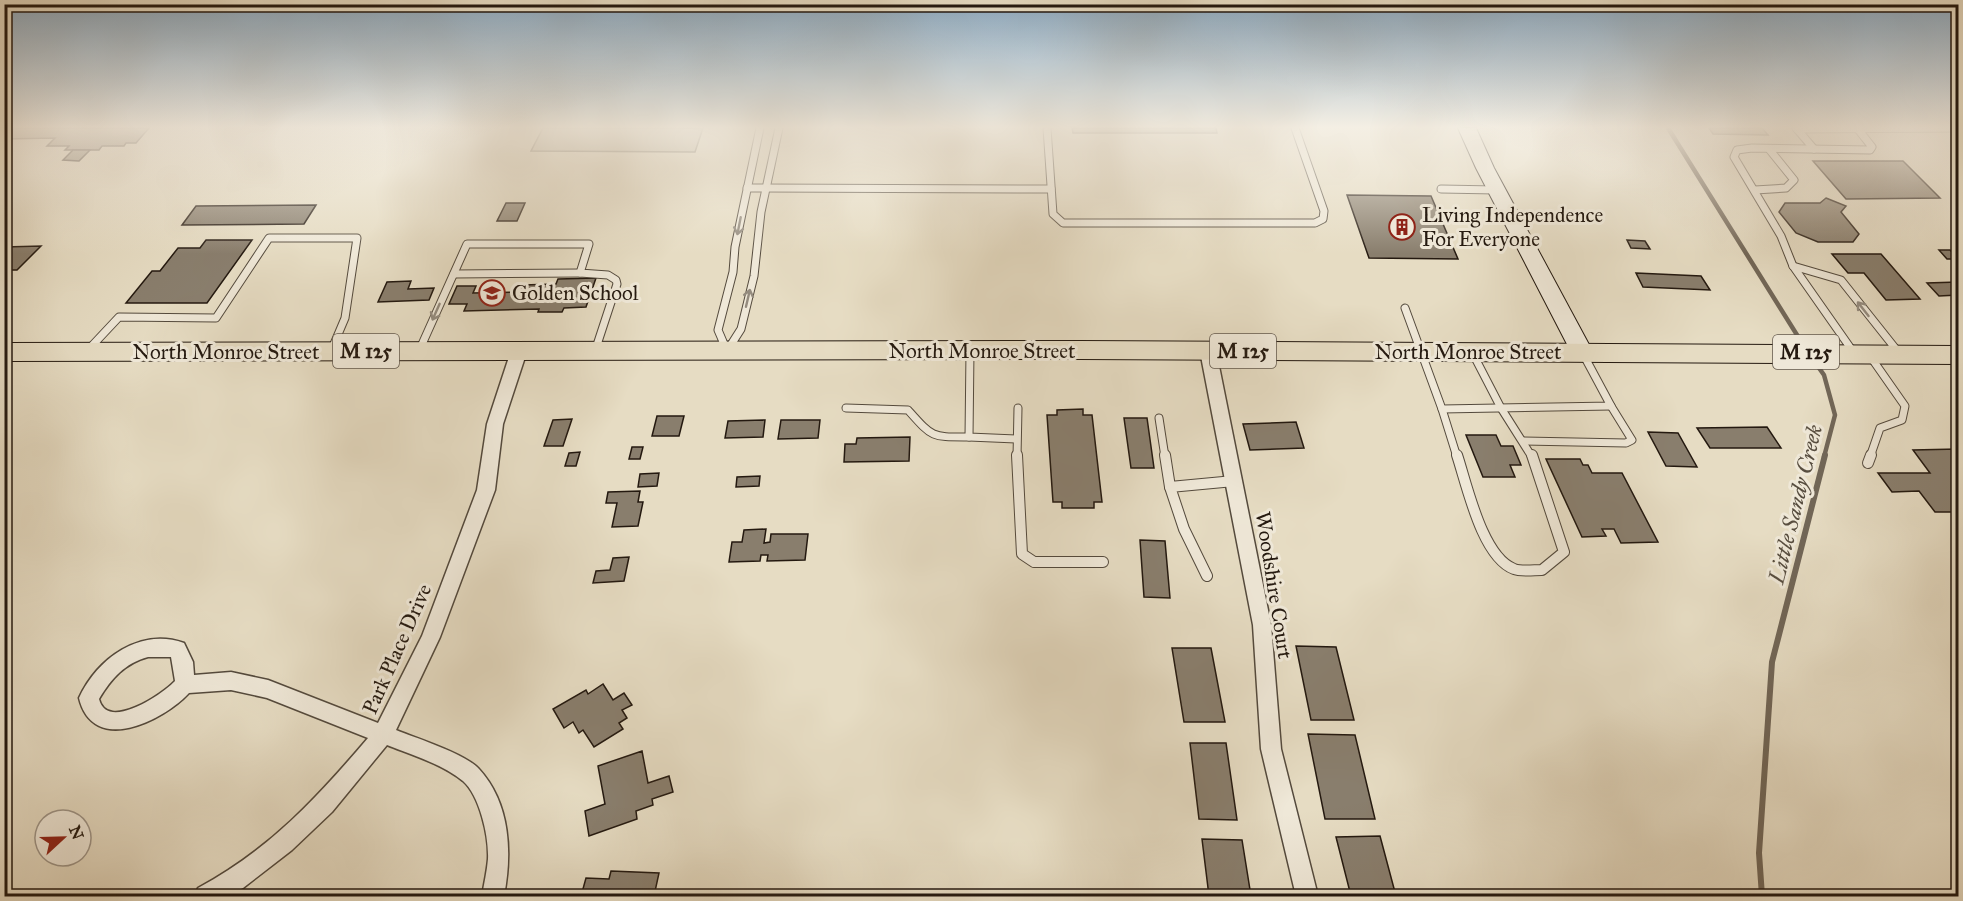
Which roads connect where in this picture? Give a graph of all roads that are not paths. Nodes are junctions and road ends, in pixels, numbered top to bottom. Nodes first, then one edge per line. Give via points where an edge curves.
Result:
1 (751, 170) edge
2 (770, 170) edge
3 (1050, 170) edge
4 (1310, 170) edge
5 (1487, 170) edge
6 (1742, 170) edge
7 (1786, 170) edge
8 (747, 188) junction
9 (766, 188) junction
10 (1051, 189) junction
11 (1441, 189) dead end
12 (1496, 190) junction
13 (1755, 190) junction
14 (1793, 266) junction
15 (454, 273) junction
16 (580, 273) junction
17 (1405, 308) dead end
18 (331, 351) junction
19 (419, 351) junction
20 (519, 351) junction
21 (594, 351) junction
22 (727, 351) junction
23 (970, 351) junction
24 (1208, 351) junction
25 (4, 352) edge
26 (86, 352) junction
27 (1422, 352) junction
28 (1472, 352) junction
29 (1582, 352) junction
30 (1861, 353) junction
31 (1900, 354) junction
32 (1959, 354) edge
33 (1611, 406) junction
34 (846, 408) dead end
35 (1018, 408) dead end
36 (1442, 408) junction
37 (1501, 408) junction
38 (1159, 418) dead end
39 (969, 437) junction
40 (1016, 439) junction
41 (1523, 441) junction
42 (1868, 463) dead end
43 (1234, 481) junction
44 (1170, 488) junction
45 (1103, 562) dead end
46 (1207, 576) dead end
47 (185, 684) junction
48 (383, 735) junction
49 (206, 897) edge
50 (493, 897) edge
51 (1307, 897) edge

1 - 8 lane
2 - 9 lane
3 - 10 lane
4 - 10 lane via 1324,211 1323,219 1315,223 1071,224 1053,214
5 - 12 street
6 - 13 lane
7 - 13 lane via 1794,180 1786,188
8 - 9 lane
8 -> 22 lane via 734,272 718,330
9 - 10 lane
22 -> 9 lane via 741,329 754,276
11 - 12 lane
12 - 29 street
13 - 14 lane
14 - 30 lane
31 -> 14 lane via 1840,280
15 - 16 lane
15 - 16 lane via 467,244 589,244
15 -> 19 lane
16 - 21 lane via 608,275 617,284
17 - 27 lane
18 - 19 main road, North Monroe Street / M 125
18 - 26 main road, North Monroe Street / M 125
18 - 26 lane via 345,318 357,238 269,238 216,318 119,317
19 - 20 main road, North Monroe Street / M 125
20 - 21 main road, North Monroe Street / M 125
20 - 48 street, Park Place Drive via 495,424 486,490 431,637
21 - 22 main road, North Monroe Street / M 125
22 - 23 main road, North Monroe Street / M 125
23 - 24 main road, North Monroe Street / M 125
23 - 39 lane
24 - 27 main road, North Monroe Street / M 125
24 - 43 street, Woodshire Court
25 - 26 main road, North Monroe Street / M 125
27 - 28 main road, North Monroe Street / M 125
27 - 36 lane
28 - 29 main road, North Monroe Street / M 125
28 - 37 lane
29 - 30 main road, North Monroe Street / M 125
29 - 33 lane
30 - 31 main road, North Monroe Street / M 125
30 - 42 lane via 1905,406 1902,420 1880,428
31 - 32 main road, North Monroe Street / M 125
33 - 37 lane
33 - 41 lane via 1632,440
34 - 39 lane via 908,410 930,433
35 - 40 lane
36 - 37 lane
36 - 41 lane via 1484,538 1514,568 1542,570 1564,552 1530,450
37 - 41 lane
38 - 44 lane
39 - 40 lane
40 - 45 lane via 1022,554 1034,562
43 - 44 lane
43 - 51 street, Woodshire Court via 1262,624 1271,748
44 - 46 lane
47 - 47 street via 171,699 120,721 104,719 93,712 89,698 109,667 132,653 157,646 177,649
47 - 48 street via 231,681 268,689
48 - 49 street, Park Place Drive via 324,805 284,842
48 - 50 street via 436,755 471,775 486,798 496,828 499,858

